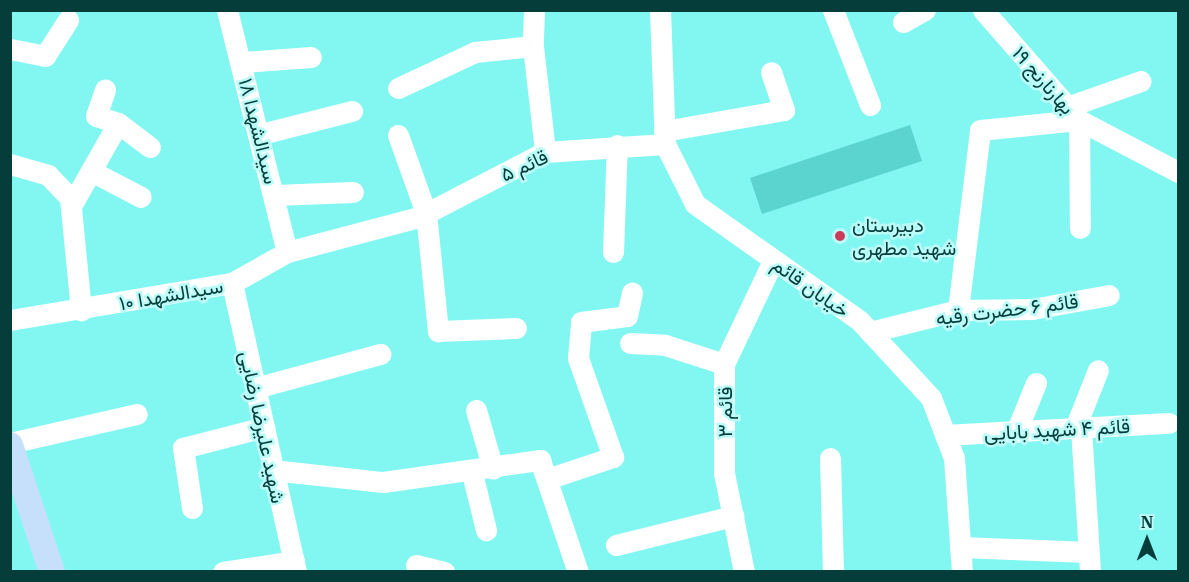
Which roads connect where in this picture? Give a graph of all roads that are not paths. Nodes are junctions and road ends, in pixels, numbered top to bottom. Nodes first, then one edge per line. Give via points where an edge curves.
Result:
1 (227, 10) edge
2 (534, 10) edge
3 (660, 10) edge
4 (833, 10) edge
5 (925, 10) edge
6 (986, 11) edge
7 (68, 20) dead end
8 (903, 22) dead end
9 (533, 46) junction
10 (10, 49) edge
11 (311, 57) dead end
12 (242, 62) junction
13 (771, 72) dead end
14 (1141, 81) dead end
15 (398, 88) dead end
16 (105, 90) dead end
17 (870, 105) dead end
18 (352, 111) dead end
19 (1073, 114) junction
20 (118, 123) junction
21 (261, 134) junction
22 (398, 135) dead end
23 (665, 138) junction
24 (617, 145) junction
25 (150, 147) dead end
26 (545, 152) junction
27 (10, 164) edge
28 (91, 171) junction
29 (1178, 171) edge
30 (353, 192) dead end
31 (274, 195) junction
32 (141, 197) dead end
33 (71, 206) junction
34 (426, 213) junction
35 (1080, 228) dead end
36 (286, 252) junction
37 (613, 252) dead end
38 (773, 261) junction
39 (231, 283) junction
40 (632, 293) dead end
41 (1109, 295) dead end
42 (81, 310) junction
43 (958, 310) junction
44 (10, 320) edge
45 (516, 328) dead end
46 (870, 332) junction
47 (630, 343) dead end
48 (380, 354) dead end
49 (724, 364) junction
50 (1098, 370) dead end
51 (1036, 383) dead end
52 (255, 388) junction
53 (476, 410) dead end
54 (137, 414) dead end
55 (1169, 423) dead end
56 (264, 427) junction
57 (1078, 428) junction
58 (1016, 432) junction
59 (945, 435) junction
60 (10, 444) edge
61 (830, 458) dead end
62 (493, 469) junction
63 (272, 470) junction
64 (472, 472) junction
65 (547, 479) junction
66 (10, 496) edge
67 (192, 508) dead end
68 (733, 516) junction
69 (486, 530) dead end
70 (616, 545) dead end
71 (960, 547) junction
72 (1089, 562) edge
73 (416, 565) dead end
74 (295, 566) edge
75 (35, 572) edge
76 (52, 572) edge
77 (223, 572) edge
78 (444, 572) edge
79 (578, 572) edge
80 (744, 572) edge
81 (833, 572) edge
82 (962, 572) edge

1 - 12 street, سیدالشهدا ۱۸
2 - 9 street
3 - 23 street, خیابان قائم
4 - 17 street
5 - 8 street
6 - 19 street, بهارنارنج ۱۹
7 - 10 street via 45,57
9 - 15 street via 475,52
9 - 26 street
11 - 12 street
12 - 21 street, سیدالشهدا ۱۸
13 - 23 street, قائم ۵ via 784,110
14 - 19 street
16 - 20 street via 96,116
18 - 21 street
19 - 29 street, بهارنارنج ۱۹
19 - 35 street
19 - 43 street via 980,130
20 - 25 street
20 - 28 street
21 - 31 street, سیدالشهدا ۱۸
22 - 34 street
23 - 24 street, قائم ۵
23 - 38 street, خیابان قائم via 695,204
24 - 26 street, قائم ۵
24 - 37 street
26 - 34 street, قائم ۵
27 - 33 street via 48,175
28 - 32 street
28 - 33 street
30 - 31 street
31 - 36 street, سیدالشهدا ۱۸
33 - 42 street
34 - 36 street, سیدالشهدا ۱۰
34 - 45 street via 438,331
36 - 39 street, سیدالشهدا ۱۰
38 - 46 street, خیابان قائم
38 - 49 street, قائم ۳
39 - 42 street, سیدالشهدا ۱۰
39 - 52 street, شهید علیرضا رضایی
40 - 65 street via 627,316 581,322 578,357 613,457
41 - 43 street, قائم ۶ حضرت رقیه via 1032,309
42 - 44 street, سیدالشهدا ۱۰
43 - 46 street, قائم ۶ حضرت رقیه
46 - 59 street, خیابان قائم via 931,398
47 - 49 street via 665,345
48 - 52 street
49 - 68 street, قائم ۳ via 724,473
50 - 57 street
51 - 58 street
52 - 56 street, شهید علیرضا رضایی
53 - 62 street
54 - 60 street
55 - 57 street, قائم ۴ شهید بابایی
56 - 63 street, شهید علیرضا رضایی
56 - 67 street via 183,448
57 - 58 street, قائم ۴ شهید بابایی
57 - 72 street
58 - 59 street, قائم ۴ شهید بابایی
59 - 71 street, خیابان قائم via 954,458
60 - 76 main road
61 - 81 street
62 - 64 street
62 - 65 street via 540,460
63 - 64 street via 383,482
63 - 74 street, شهید علیرضا رضایی
64 - 69 street
65 - 79 street
66 - 75 main road
68 - 70 street
68 - 80 street, قائم ۳
71 - 72 street
71 - 82 street, خیابان قائم
73 - 78 street
74 - 77 street

